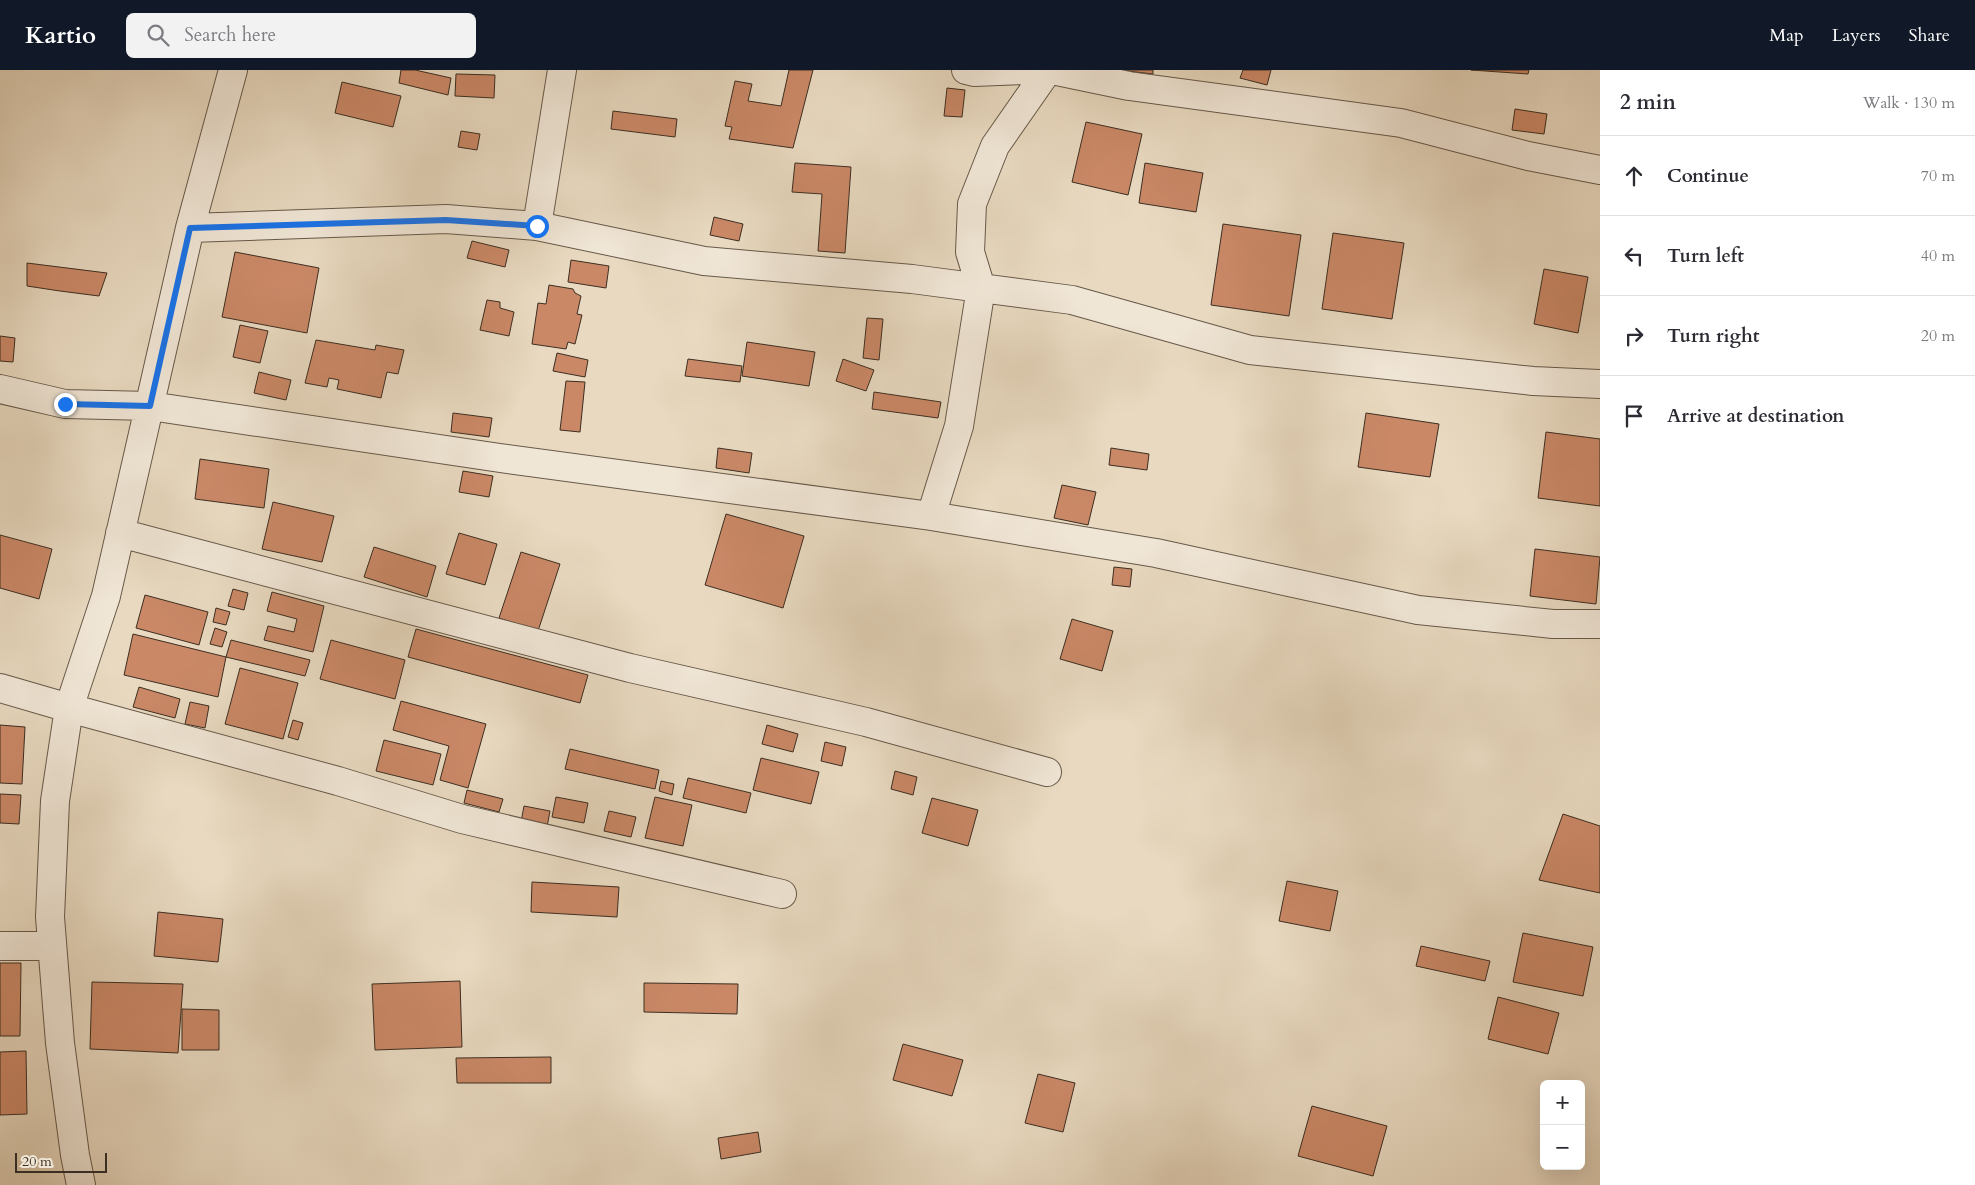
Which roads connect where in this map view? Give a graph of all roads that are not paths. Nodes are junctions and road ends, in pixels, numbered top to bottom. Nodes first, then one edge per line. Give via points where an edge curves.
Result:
1 (233, 70) edge
2 (562, 70) edge
3 (966, 70) edge
4 (1025, 70) edge
5 (1048, 70) edge
6 (1052, 70) edge
7 (1600, 170) edge
8 (537, 226) junction
9 (190, 228) junction
10 (981, 288) junction
11 (1600, 384) edge
12 (0, 389) edge
13 (150, 406) junction
14 (931, 516) junction
15 (120, 533) junction
16 (1600, 624) edge
17 (0, 688) edge
18 (69, 708) junction
19 (1046, 772) dead end
20 (782, 894) dead end
21 (0, 946) edge
22 (52, 946) junction
23 (81, 1185) edge

1 - 9 street
2 - 8 street
3 - 4 street
5 - 10 street via 995,146 972,204 970,252
6 - 7 street via 1129,86 1401,123 1528,156
8 - 9 street via 446,220
8 - 10 street via 704,261
9 - 13 street
10 - 11 street via 1072,300 1250,350 1533,381
10 - 14 street via 959,426
12 - 13 street via 65,404
13 - 14 street via 500,458
13 - 15 street
14 - 16 street via 1156,553 1418,610 1553,624
15 - 18 street via 106,596
15 - 19 street via 630,668 866,722
17 - 18 street
18 - 20 street via 338,781 462,819
18 - 22 street via 55,801 50,917
21 - 22 street
22 - 23 street via 60,1043

